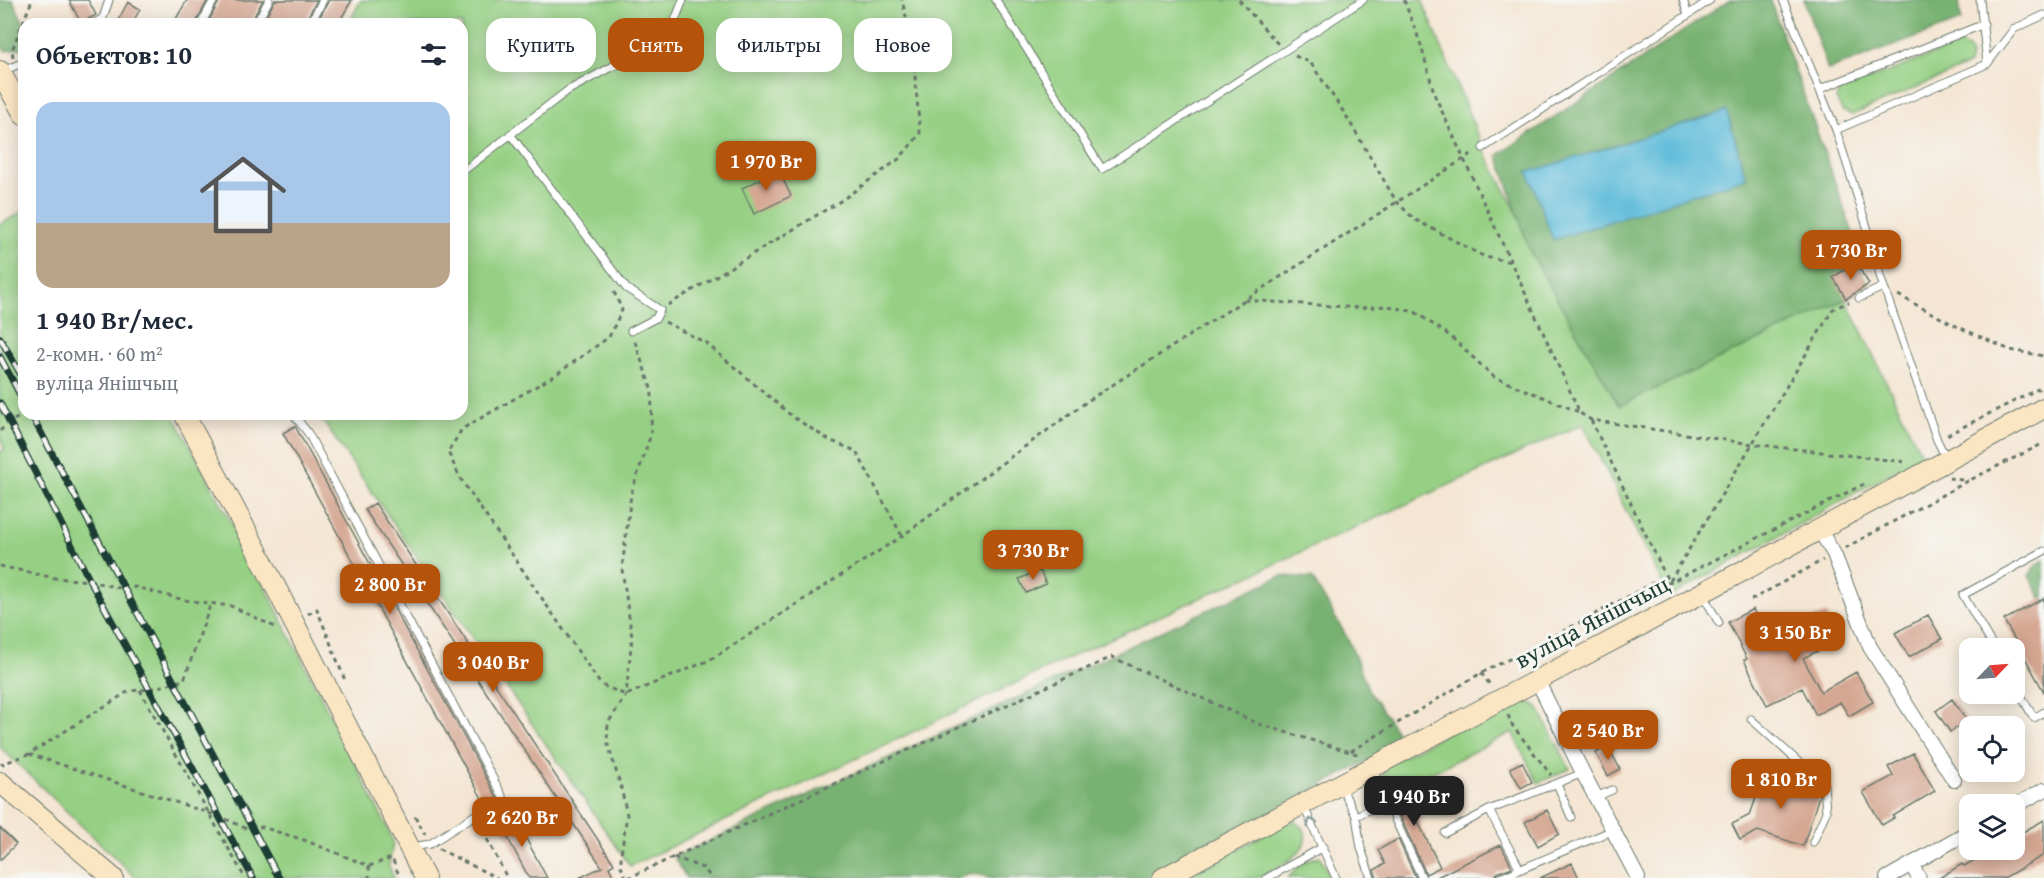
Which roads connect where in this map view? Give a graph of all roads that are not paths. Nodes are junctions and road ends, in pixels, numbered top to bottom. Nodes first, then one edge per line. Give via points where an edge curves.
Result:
1 (109, 0) edge
2 (214, 0) edge
3 (269, 0) edge
4 (323, 0) edge
5 (683, 0) edge
6 (996, 0) edge
7 (1363, 0) edge
8 (1683, 0) edge
9 (1710, 0) edge
10 (1783, 0) edge
11 (1980, 0) edge
12 (1688, 15) junction
13 (2044, 15) edge
14 (103, 18) edge
15 (204, 18) edge
16 (259, 18) edge
17 (313, 18) edge
18 (1984, 24) junction
19 (1987, 64) junction
20 (5, 70) edge
21 (1820, 89) junction
22 (18, 101) edge
23 (1836, 130) junction
24 (510, 134) junction
25 (1483, 148) road end
26 (468, 167) edge
27 (1883, 287) junction
28 (1859, 297) road end
29 (631, 331) road end
30 (2044, 408) edge
31 (187, 420) edge
32 (298, 420) edge
33 (1947, 460) junction
34 (1819, 530) junction
35 (2044, 551) edge
36 (1702, 593) junction
37 (1719, 623) dead end
38 (1988, 638) edge
39 (1537, 680) junction
40 (2025, 703) edge
41 (2044, 712) edge
42 (1751, 718) dead end
43 (1376, 766) junction
44 (1, 773) edge
45 (1582, 773) junction
46 (1954, 780) dead end
47 (1557, 784) junction
48 (1340, 785) junction
49 (1612, 790) dead end
50 (2044, 790) edge
51 (1596, 797) junction
52 (2025, 800) edge
53 (505, 801) junction
54 (1387, 801) junction
55 (1303, 804) junction
56 (1489, 810) junction
57 (1356, 816) junction
58 (548, 817) dead end
59 (1571, 817) dead end
60 (1613, 830) junction
61 (1445, 833) dead end
62 (1959, 837) edge
63 (1813, 842) dead end
64 (410, 847) junction
65 (1323, 847) junction
66 (1911, 864) junction
67 (1520, 869) junction
68 (113, 878) edge
69 (425, 878) edge
70 (1163, 878) edge
71 (1267, 878) edge
72 (1336, 878) edge
73 (1371, 878) edge
74 (1422, 878) edge
75 (1500, 878) edge
76 (1638, 878) edge
77 (1887, 878) edge
78 (1919, 878) edge

1 - 14 lane
2 - 15 lane
3 - 16 lane
4 - 17 lane
5 - 24 lane via 666,43 650,57 613,66 567,91
6 - 7 lane via 1102,169
8 - 12 lane
9 - 12 lane
10 - 21 lane
11 - 18 lane
12 - 25 lane
13 - 19 lane via 2014,29
18 - 19 lane
18 - 21 lane
19 - 23 lane
20 - 22 street
21 - 23 lane
23 - 27 lane
24 - 26 lane
24 - 29 lane via 626,288 660,310 656,318
27 - 28 lane
27 - 33 lane
30 - 33 street, вуліца Янішчыц
31 - 64 street
32 - 53 lane
33 - 34 street, вуліца Янішчыц via 1914,465
34 - 36 street, вуліца Янішчыц
34 - 46 street via 1834,554 1870,647
35 - 38 lane via 1963,595
36 - 37 lane
36 - 39 street, вуліца Янішчыц
39 - 43 street, вуліца Янішчыц
39 - 45 street
40 - 41 lane via 2034,718
42 - 63 lane via 1824,784 1826,813
43 - 48 street, вуліца Янішчыц
43 - 54 lane
44 - 68 street
45 - 47 lane
45 - 51 street
47 - 56 lane
47 - 59 lane
48 - 55 street, вуліца Янішчыц
48 - 57 lane
49 - 51 lane
50 - 52 street
51 - 60 street
53 - 58 lane
53 - 64 lane via 430,844
54 - 57 lane
54 - 74 lane
65 -> 55 lane
55 - 70 street, вуліца Янішчыц
56 - 61 lane
56 - 67 lane
57 - 73 lane
60 - 67 lane
60 - 76 street
62 - 66 street
64 - 69 street
65 - 71 lane
65 - 72 lane
66 - 77 street
66 - 78 street
67 - 75 lane

